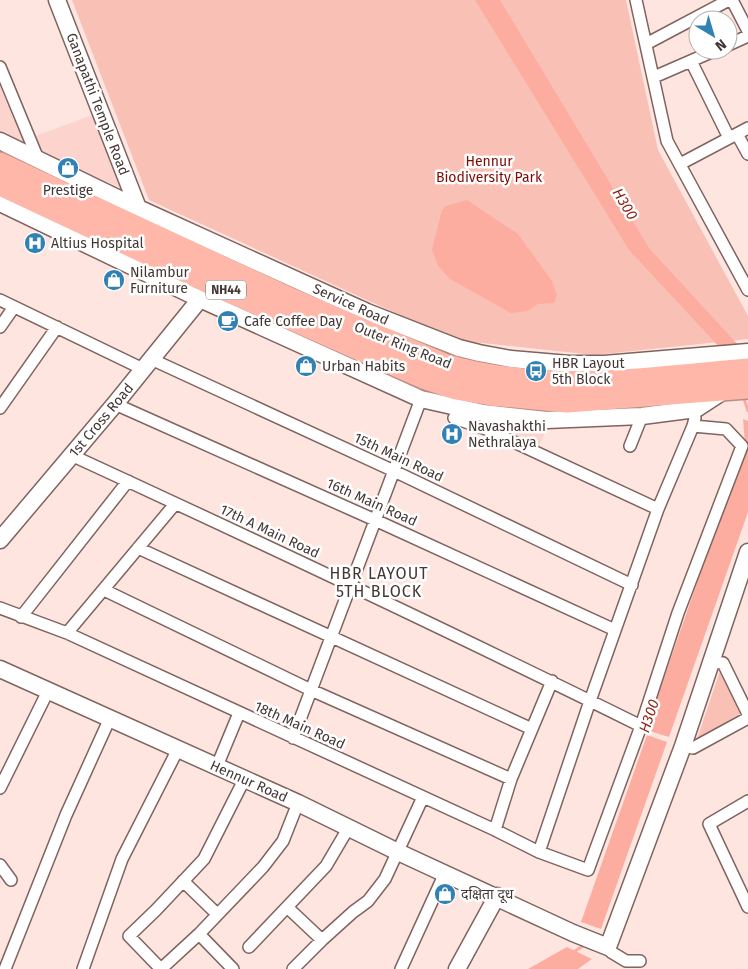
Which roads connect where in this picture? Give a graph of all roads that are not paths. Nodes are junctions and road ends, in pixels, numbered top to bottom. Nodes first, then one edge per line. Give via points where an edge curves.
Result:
1 (57, 0) edge
2 (636, 0) edge
3 (730, 0) edge
4 (748, 31) edge
5 (646, 44) junction
6 (691, 60) joint
7 (0, 67) edge
8 (654, 77) junction
9 (748, 128) edge
10 (733, 136) junction
11 (0, 141) edge
12 (748, 154) edge
13 (38, 159) junction
14 (0, 163) edge
15 (680, 164) junction
16 (0, 185) edge
17 (0, 203) edge
18 (138, 208) junction
19 (748, 290) edge
20 (200, 299) junction
21 (0, 300) edge
22 (14, 307) junction
23 (0, 327) edge
24 (57, 327) junction
25 (740, 357) edge
26 (148, 364) junction
27 (748, 388) edge
28 (722, 392) junction
29 (421, 399) junction
30 (115, 404) junction
31 (0, 408) edge
32 (696, 409) junction
33 (642, 416) junction
34 (454, 418) dead end
35 (485, 421) junction
36 (693, 426) junction
37 (630, 446) dead end
38 (71, 455) junction
39 (394, 470) junction
40 (128, 481) junction
41 (175, 504) junction
42 (658, 509) junction
43 (376, 520) junction
44 (0, 540) edge
45 (138, 548) junction
46 (748, 555) edge
47 (351, 585) junction
48 (632, 585) junction
49 (104, 590) junction
50 (0, 608) edge
51 (21, 617) junction
52 (615, 630) junction
53 (67, 633) junction
54 (331, 637) junction
55 (711, 662) junction
56 (0, 669) edge
57 (552, 681) junction
58 (311, 690) junction
59 (48, 691) junction
60 (590, 701) junction
61 (239, 714) junction
62 (748, 714) edge
63 (110, 718) junction
64 (748, 718) edge
65 (641, 726) junction
66 (532, 729) junction
67 (293, 738) junction
68 (683, 746) junction
69 (178, 749) junction
70 (217, 766) junction
71 (511, 779) junction
72 (244, 780) junction
73 (0, 788) edge
74 (423, 797) junction
75 (748, 802) edge
76 (298, 803) junction
77 (349, 827) junction
78 (495, 830) junction
79 (398, 852) junction
80 (539, 852) junction
81 (1, 869) edge
82 (445, 873) junction
83 (11, 880) dead end
84 (184, 881) junction
85 (496, 896) junction
86 (748, 907) edge
87 (287, 908) junction
88 (217, 914) junction
89 (199, 934) junction
90 (322, 940) junction
91 (249, 947) dead end
92 (605, 948) junction
93 (640, 961) dead end
94 (5, 969) edge
95 (83, 969) edge
96 (161, 969) edge
97 (233, 969) edge
98 (293, 969) edge
99 (400, 969) edge
100 (457, 969) edge

1 - 18 street, Ganapathi Temple Road
2 - 5 street
3 - 4 street
3 - 5 street
5 - 8 street
6 - 8 street
6 - 10 street
7 - 13 street
8 - 15 street via 667,141
9 - 10 street
10 - 12 street
10 - 15 street
11 - 13 street, Service Road
13 - 18 street, Service Road
14 - 25 highway, Outer Ring Road / NH44 via 292,299 444,364 469,371 534,381 605,382 710,372
15 - 19 street
16 - 28 highway, Outer Ring Road / NH44 via 198,278 423,378 456,388 567,402
17 - 20 street
18 - 25 street, Service Road via 367,312 479,354 569,364
20 - 26 street, 1st Cross Road
20 - 29 street
21 - 22 street, 15th Main Road
22 - 23 street
22 - 24 street, 15th Main Road
24 - 26 street, 15th Main Road
24 - 31 street
26 - 30 street, 1st Cross Road
26 - 39 street, 15th Main Road
27 - 28 highway, Outer Ring Road / NH44
28 - 32 street
29 - 35 street
29 - 39 street
30 - 38 street, 1st Cross Road
30 - 43 street, 16th Main Road
32 - 33 street
32 - 36 street
33 - 35 street
33 - 37 street
34 - 35 street
35 - 42 street
36 - 42 street
36 - 65 street via 726,429 742,446 678,613
38 - 40 street, 17th A Main Road
38 - 44 street, 1st Cross Road
39 - 43 street
39 - 48 street, 15th Main Road
40 - 41 street, 17th A Main Road
40 - 51 street
41 - 45 street
41 - 47 street, 17th A Main Road
42 - 48 street
43 - 47 street
43 - 52 street, 16th Main Road
45 - 49 street
45 - 54 street
46 - 55 street
47 - 54 street
47 - 57 street, 17th A Main Road
48 - 52 street
49 - 53 street
49 - 58 street
50 - 51 street, 18th Main Road
51 - 53 street, 18th Main Road
52 - 60 street
53 - 61 street, 18th Main Road
54 - 58 street
54 - 66 street
55 - 62 street via 723,663
55 - 68 street
56 - 59 street, Hennur Road
57 - 60 street, 17th A Main Road
57 - 66 street
58 - 67 street
58 - 71 street
59 - 63 street, Hennur Road
59 - 73 street
60 - 65 street, 17th A Main Road
60 - 80 street
61 - 67 street, 18th Main Road
61 - 70 street
63 - 69 street, Hennur Road
63 - 94 street via 66,815
64 - 68 street via 693,748
65 - 80 street, 18th Main Road via 588,870
66 - 71 street
67 - 74 street, 18th Main Road
68 - 92 street
69 - 70 street, Hennur Road
69 - 95 street via 122,859
70 - 72 street, Hennur Road
71 - 78 street
72 - 76 street, Hennur Road
72 - 84 street via 204,859
74 - 78 street, 18th Main Road
74 - 79 street
75 - 86 street via 709,824
76 - 77 street, Hennur Road
76 - 88 street via 283,842
77 - 79 street, Hennur Road
77 - 87 street via 326,866
78 - 80 street, 18th Main Road
79 - 82 street, Hennur Road
79 - 90 street via 368,901
81 - 83 street
82 - 85 street, Hennur Road
82 - 99 street
84 - 88 street
84 - 96 street via 129,936
85 - 92 street, Hennur Road
85 - 100 street
87 - 90 street
87 - 91 street
88 - 89 street
89 - 96 street
89 - 97 street
90 - 98 street
92 - 93 street via 626,961

